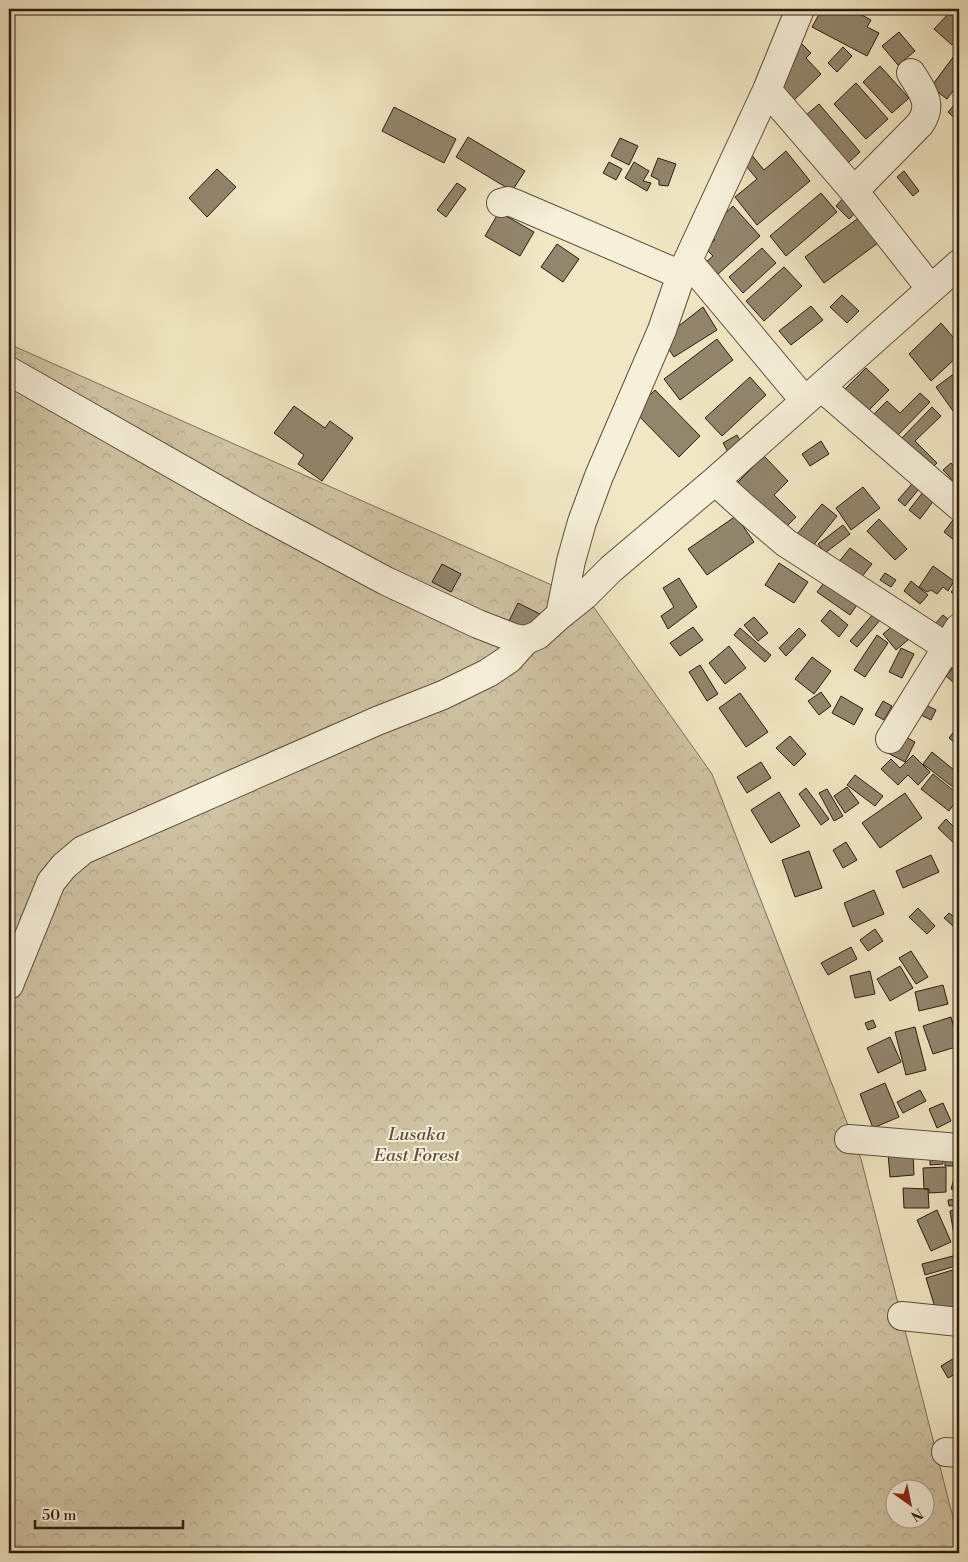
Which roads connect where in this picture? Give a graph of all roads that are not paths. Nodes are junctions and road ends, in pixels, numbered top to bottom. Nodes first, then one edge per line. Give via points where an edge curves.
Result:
1 (800, 9) edge
2 (911, 72) dead end
3 (767, 90) junction
4 (854, 191) junction
5 (501, 203) dead end
6 (685, 268) junction
7 (950, 279) edge
8 (9, 372) edge
9 (813, 394) junction
10 (715, 481) junction
11 (959, 506) edge
12 (560, 615) junction
13 (526, 640) junction
14 (955, 643) edge
15 (890, 739) dead end
16 (9, 986) edge
17 (849, 1139) dead end
18 (959, 1148) edge
19 (902, 1316) dead end
20 (959, 1322) edge

1 - 3 street
2 - 4 street via 926,98 926,116
3 - 4 street
3 - 6 street
4 - 7 street
5 - 6 street via 508,201
6 - 9 street
6 - 12 street via 599,476 572,560
7 - 9 street
8 - 13 street via 386,581 478,624
9 - 10 street
9 - 11 street
10 - 12 street
10 - 14 street via 786,543
12 - 13 street via 538,635
13 - 16 street via 488,673 443,695 83,850 51,882
14 - 15 street
17 - 18 street
19 - 20 street

